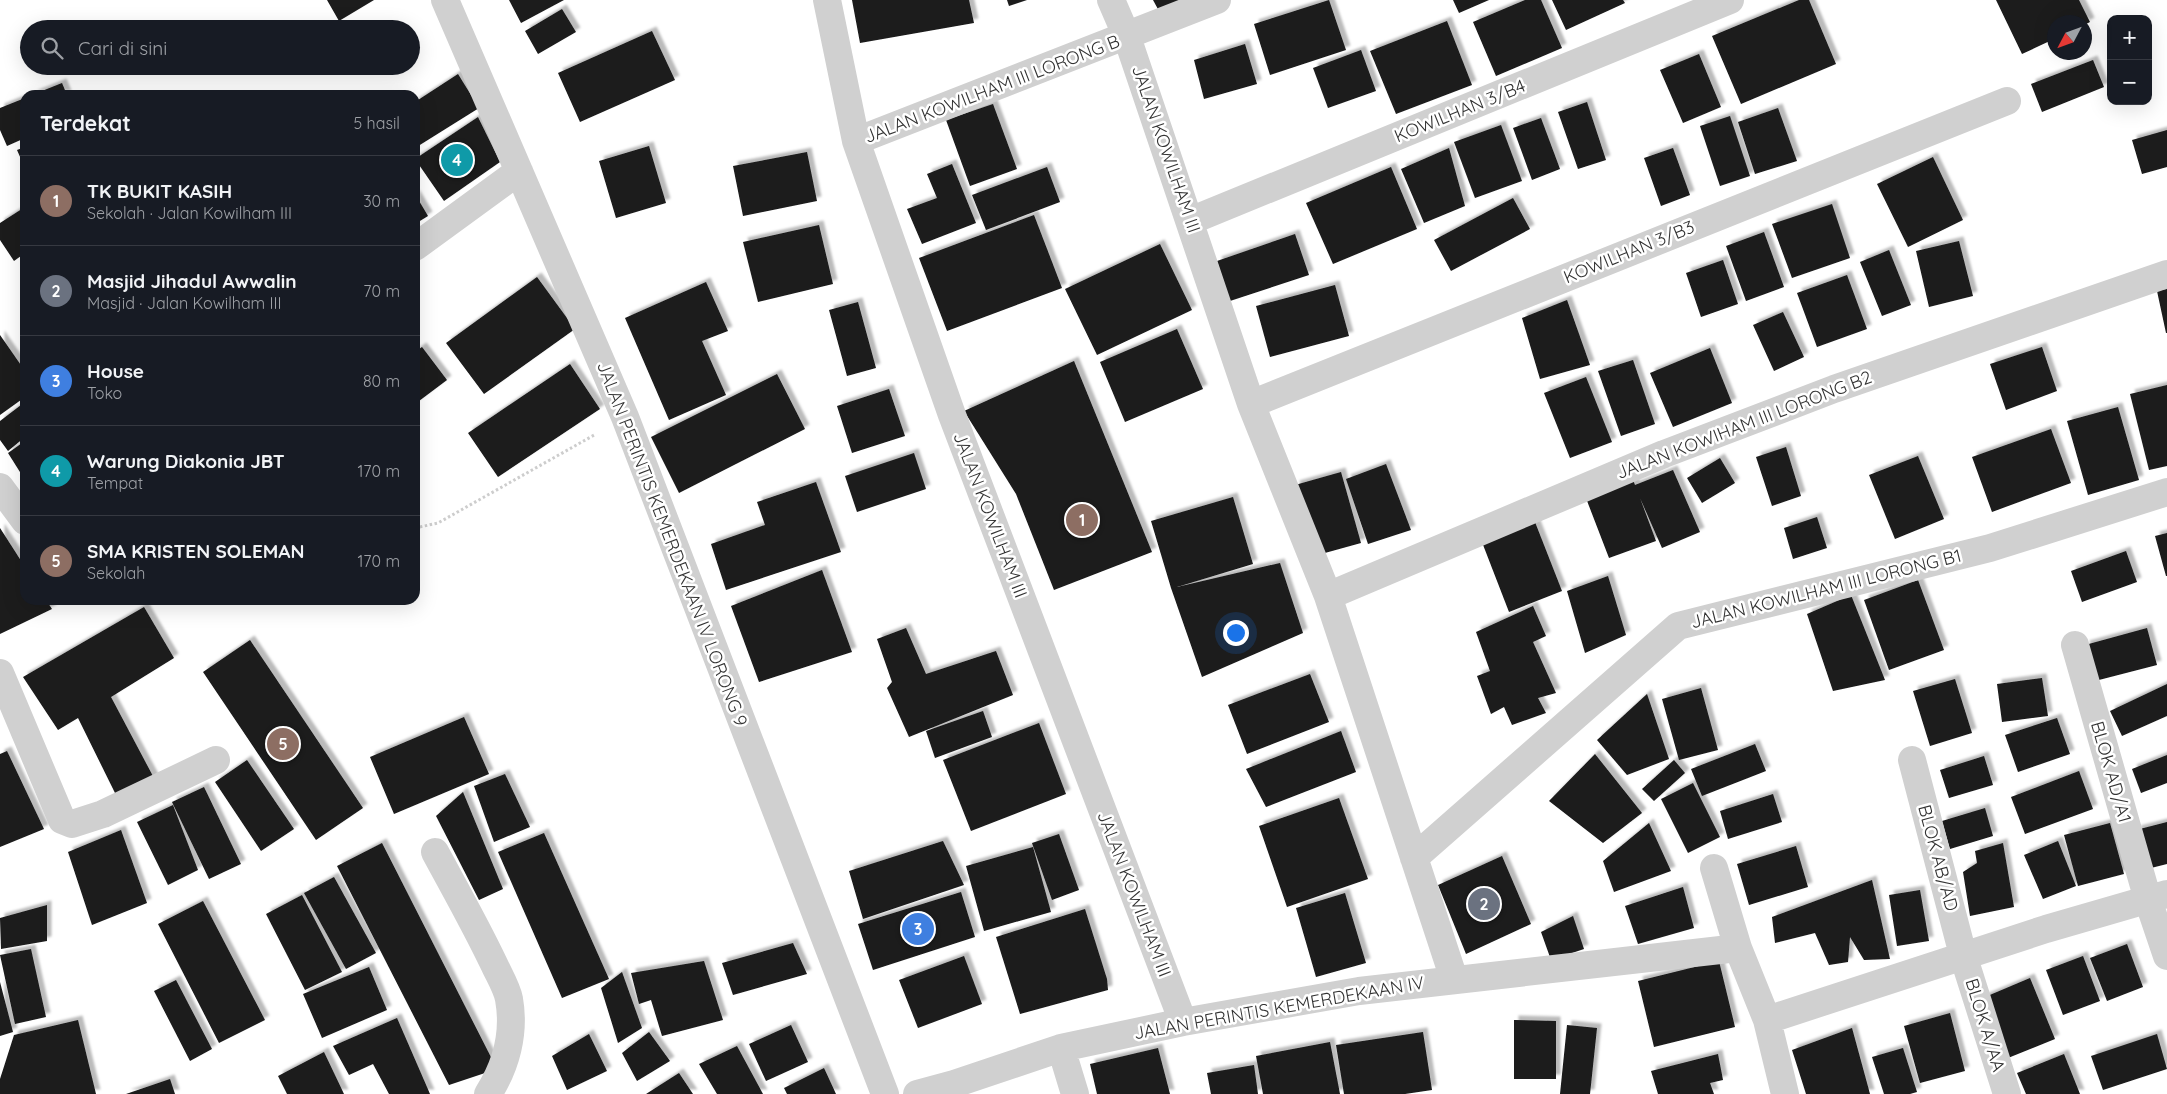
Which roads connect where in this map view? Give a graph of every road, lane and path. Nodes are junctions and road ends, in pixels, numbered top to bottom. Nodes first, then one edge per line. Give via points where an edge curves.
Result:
1 (445, 0) edge
2 (827, 0) edge
3 (1112, 0) edge
4 (1217, 0) edge
5 (1730, 0) edge
6 (1127, 37) junction
7 (2006, 101) dead end
8 (856, 141) junction
9 (519, 171) junction
10 (1190, 221) junction
11 (420, 243) edge
12 (2167, 274) edge
13 (1251, 404) junction
14 (625, 418) junction
15 (0, 486) edge
16 (2167, 492) edge
17 (20, 514) edge
18 (420, 527) edge
19 (1328, 596) junction
20 (2074, 645) dead end
21 (0, 674) edge
22 (216, 760) dead end
23 (1912, 760) dead end
24 (435, 852) dead end
25 (1414, 858) junction
26 (1714, 868) dead end
27 (2157, 897) edge
28 (1738, 948) junction
29 (1964, 955) junction
30 (2167, 956) edge
31 (1454, 979) junction
32 (1767, 1020) junction
33 (1183, 1022) junction
34 (1061, 1048) junction
35 (488, 1094) edge
36 (885, 1094) edge
37 (917, 1094) edge
38 (1075, 1094) edge
39 (1785, 1094) edge
40 (2007, 1094) edge

1 - 9 street, JALAN PERINTIS KEMERDEKAAN IV LORONG 9
2 - 8 street, JALAN KOWILHAM III
3 - 6 street, JALAN KOWILHAM III
4 - 6 street, JALAN KOWILHAM III LORONG B
5 - 10 street, KOWILHAN 3/B4
6 - 8 street, JALAN KOWILHAM III LORONG B
6 - 10 street, JALAN KOWILHAM III
7 - 13 street, KOWILHAN 3/B3
8 - 33 street, JALAN KOWILHAM III via 952,415
9 - 11 street
9 - 14 street, JALAN PERINTIS KEMERDEKAAN IV LORONG 9
10 - 13 street, JALAN KOWILHAM III
12 - 19 street, JALAN KOWIHAM III LORONG B2 via 1844,386 1664,454
13 - 19 street, JALAN KOWILHAM III
14 - 18 path via 438,523
14 - 36 street, JALAN PERINTIS KEMERDEKAAN IV LORONG 9
15 - 17 street
16 - 25 street, JALAN KOWILHAM III LORONG B1 via 1990,548 1678,626
19 - 25 street, JALAN KOWILHAM III
20 - 27 street, BLOK AD/A1
21 - 22 street via 62,820 72,824 104,814
23 - 29 street, BLOK AB/AD
24 - 35 street via 509,998 511,1023 506,1060
25 - 31 street, JALAN KOWILHAM III
26 - 28 street
27 - 29 street
27 - 30 street, BLOK AD/A1
28 - 31 street, JALAN PERINTIS KEMERDEKAAN IV
28 - 32 street
29 - 32 street
29 - 40 street, BLOK A/AA
31 - 33 street, JALAN PERINTIS KEMERDEKAAN IV via 1359,991
32 - 39 street
33 - 34 street, JALAN PERINTIS KEMERDEKAAN IV
34 - 37 street, JALAN PERINTIS KEMERDEKAAN IV
34 - 38 street

